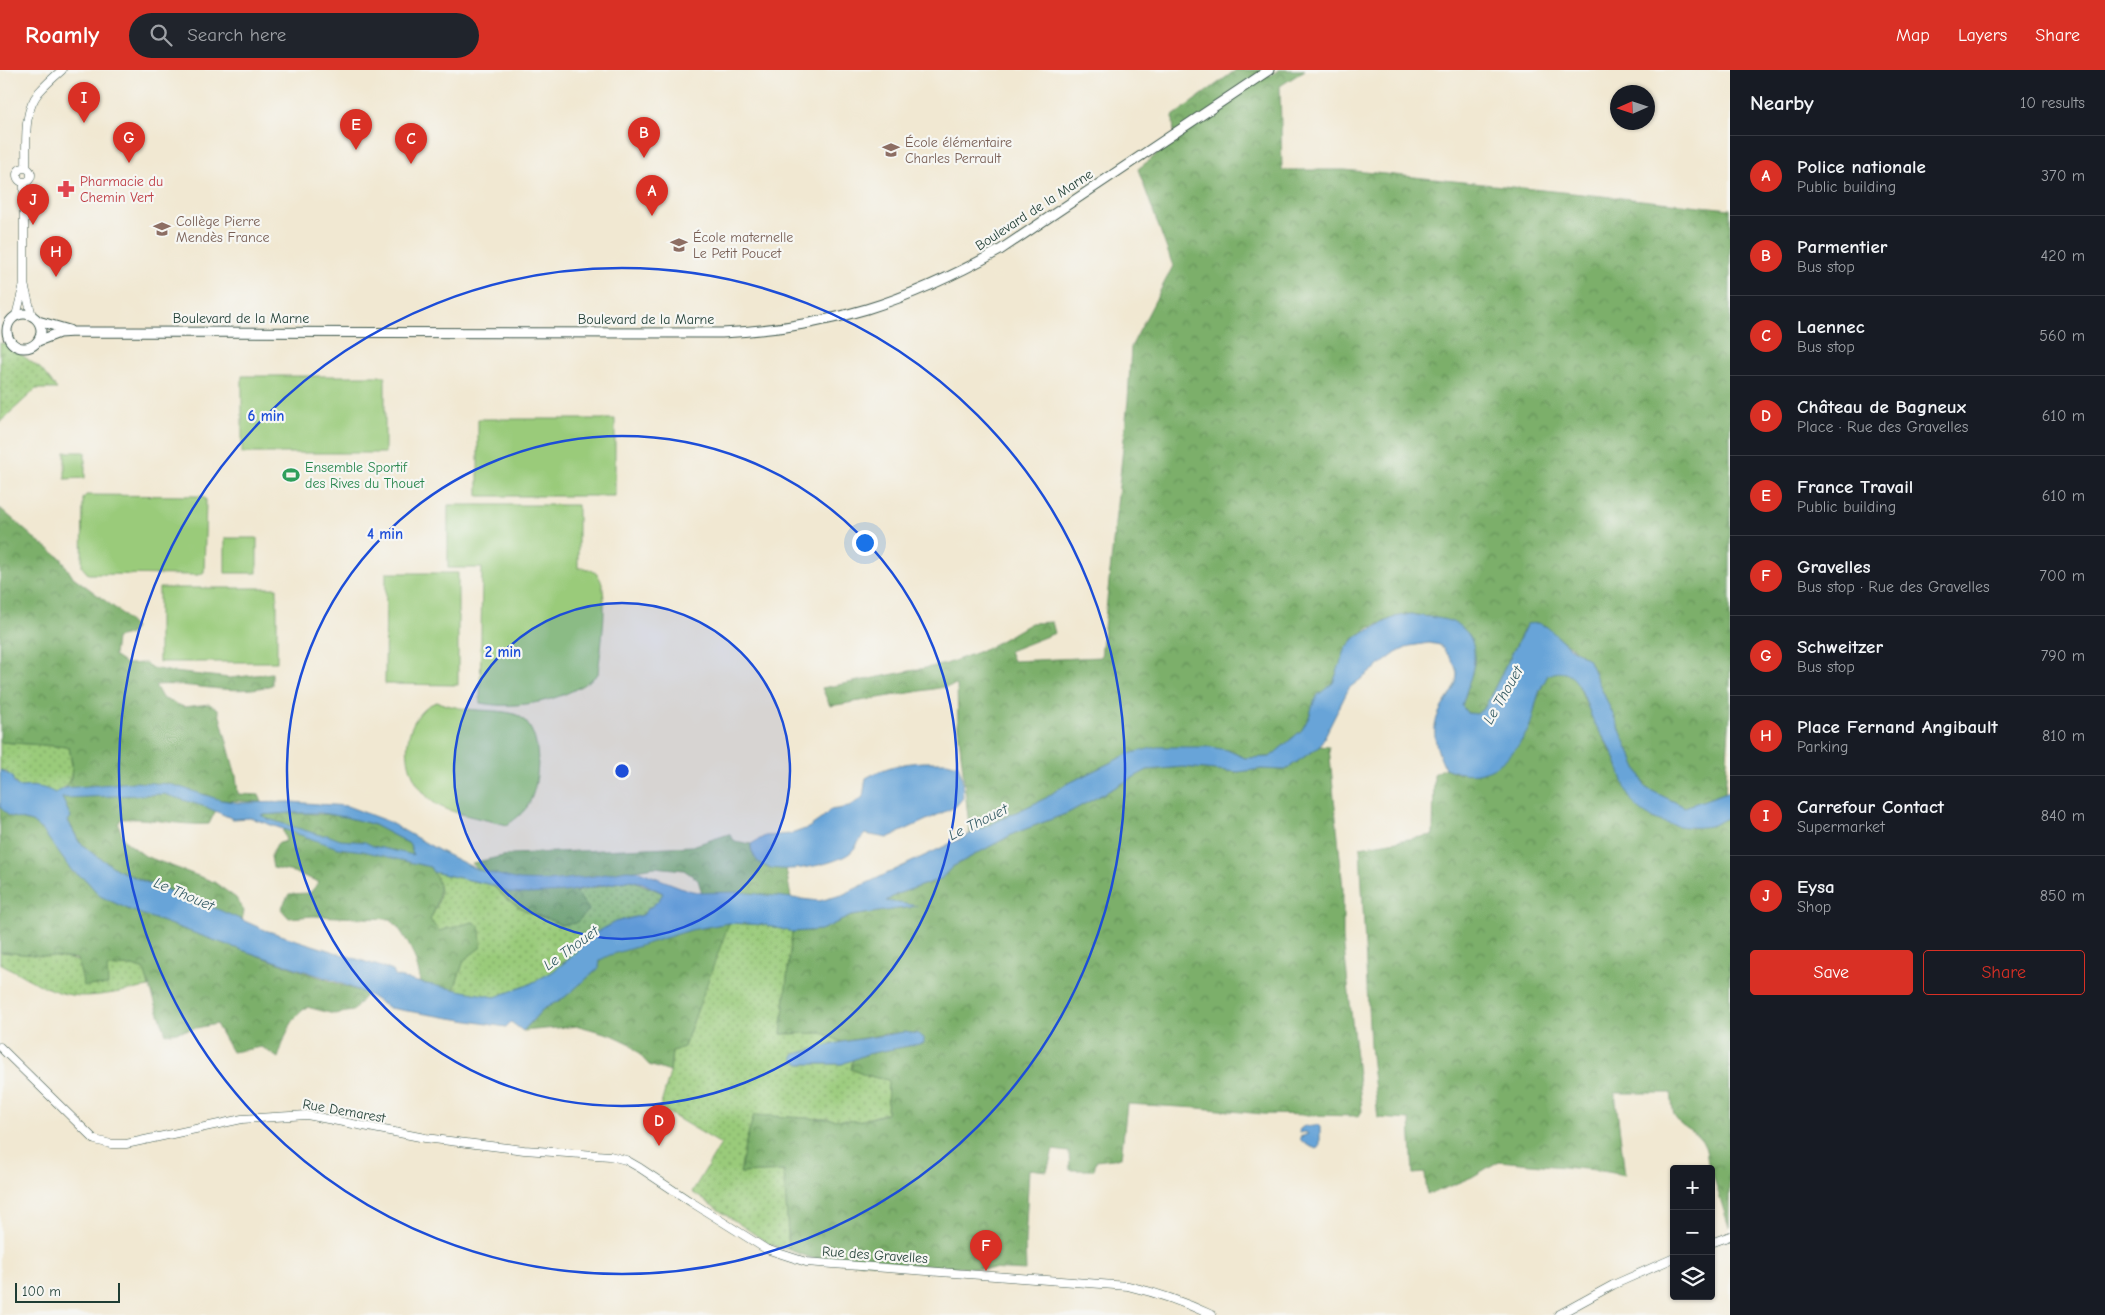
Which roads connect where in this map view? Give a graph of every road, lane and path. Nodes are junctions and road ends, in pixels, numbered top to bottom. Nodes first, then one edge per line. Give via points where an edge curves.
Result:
1 (62, 70) edge
2 (1268, 70) edge
3 (24, 284) junction
4 (16, 316) junction
5 (35, 318) junction
6 (4, 325) edge
7 (74, 332) junction
8 (4, 338) edge
9 (38, 341) junction
10 (0, 1047) edge
11 (560, 1153) joint
12 (1730, 1236) edge
13 (1715, 1242) edge
14 (1670, 1260) edge
15 (1212, 1315) edge
16 (1558, 1315) edge

1 - 3 street via 36,96 27,116 26,168 32,175 24,182
2 - 7 main road, Boulevard de la Marne via 1000,250 948,279 897,300 814,323 722,333
3 - 4 street
3 - 5 street
4 - 5 main road via 23,314
4 - 6 main road
5 - 7 main road, Boulevard de la Marne
5 - 9 main road via 41,331
6 - 8 main road
7 - 9 main road, Boulevard de la Marne
8 - 9 main road via 25,349
10 - 11 street, Rue Demarest via 95,1140 110,1144 126,1144 242,1119 307,1115 425,1138
11 - 15 street, Rue des Gravelles via 626,1160 766,1249 795,1260 1128,1286 1157,1292
12 - 13 street
14 - 16 street via 1612,1285

